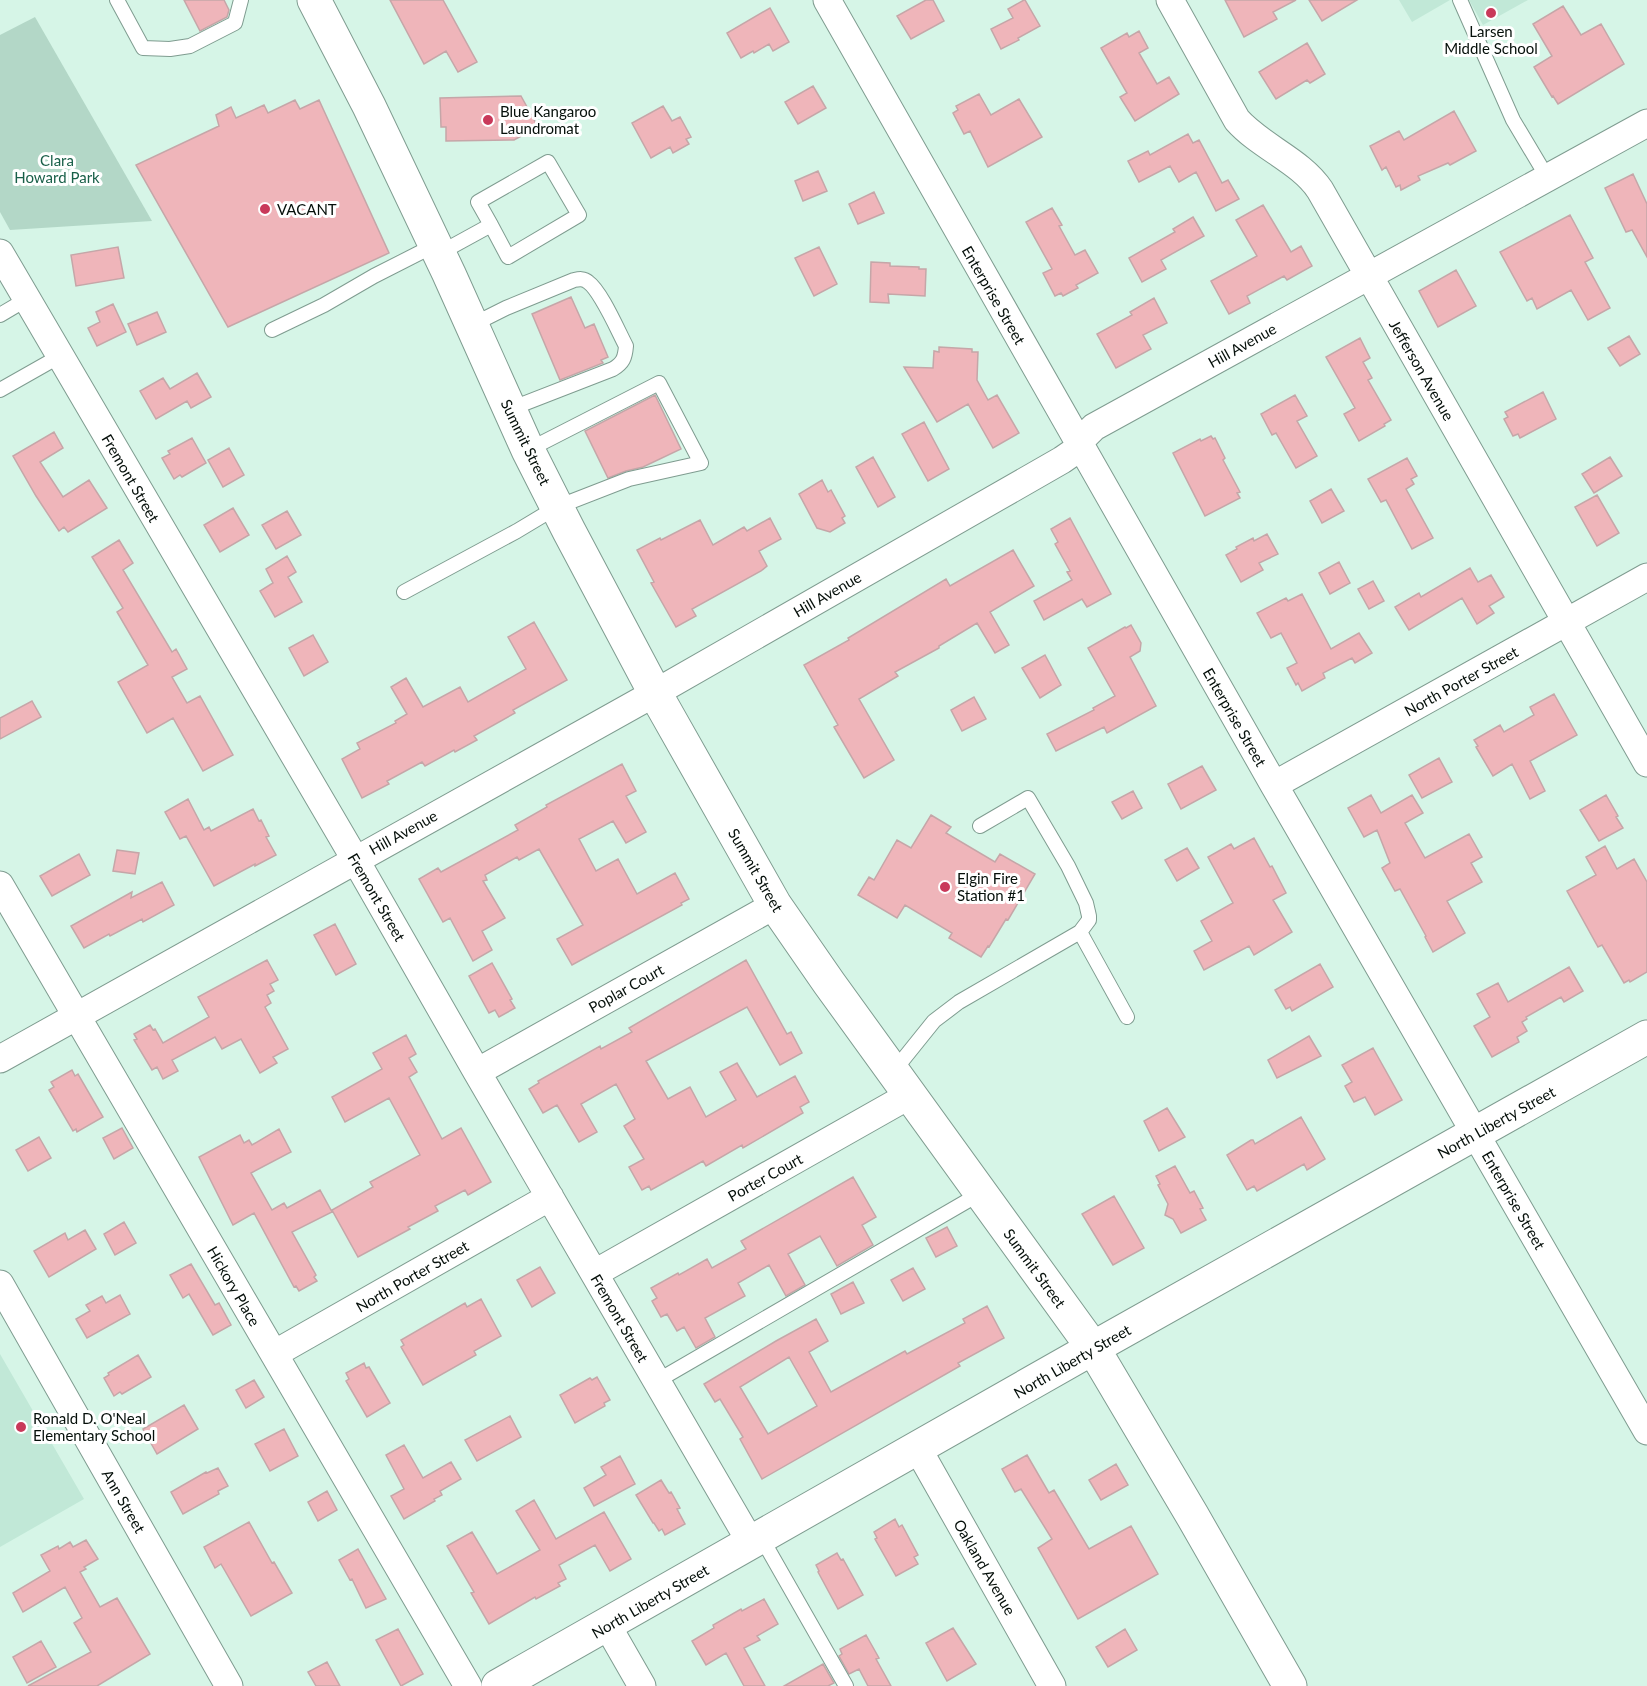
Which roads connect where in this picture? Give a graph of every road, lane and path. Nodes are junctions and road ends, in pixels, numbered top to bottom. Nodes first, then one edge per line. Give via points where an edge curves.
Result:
1 (117, 0) edge
2 (241, 0) edge
3 (314, 0) edge
4 (827, 0) edge
5 (1170, 0) edge
6 (1460, 0) edge
7 (1647, 123) edge
8 (1547, 177) junction
9 (491, 225) junction
10 (437, 249) junction
11 (0, 253) edge
12 (1368, 275) junction
13 (27, 299) junction
14 (0, 315) edge
15 (472, 325) junction
16 (272, 330) dead end
17 (60, 356) junction
18 (0, 390) edge
19 (510, 409) junction
20 (1080, 445) junction
21 (528, 450) junction
22 (557, 507) junction
23 (1647, 577) edge
24 (404, 592) dead end
25 (1567, 622) junction
26 (654, 693) junction
27 (1647, 763) edge
28 (1274, 785) junction
29 (980, 826) dead end
30 (355, 859) junction
31 (0, 885) edge
32 (775, 905) junction
33 (1080, 932) junction
34 (76, 1016) junction
35 (1127, 1017) dead end
36 (1647, 1037) edge
37 (0, 1059) edge
38 (477, 1072) junction
39 (902, 1084) junction
40 (1476, 1134) junction
41 (981, 1193) junction
42 (550, 1197) junction
43 (595, 1273) junction
44 (0, 1284) edge
45 (1093, 1348) junction
46 (274, 1354) junction
47 (657, 1381) junction
48 (1647, 1431) edge
49 (918, 1449) junction
50 (756, 1540) junction
51 (607, 1625) junction
52 (230, 1686) edge
53 (468, 1686) edge
54 (498, 1686) edge
55 (642, 1686) edge
56 (846, 1686) edge
57 (1053, 1686) edge
58 (1290, 1686) edge

1 - 2 lane via 143,48 170,49 196,44 235,23
3 - 10 main road, Summit Street
4 - 20 street, Enterprise Street
5 - 12 street, Jefferson Avenue via 1237,120 1315,182
6 - 8 lane via 1512,120
7 - 8 street, Hill Avenue
8 - 12 street, Hill Avenue
9 - 9 lane via 508,257 579,214 548,162 478,202
9 - 10 lane
10 - 15 main road, Summit Street
10 - 16 lane via 374,276 324,306
11 - 13 street, Fremont Street
12 - 20 street, Hill Avenue via 1094,427
12 - 25 street, Jefferson Avenue
13 - 14 lane
13 - 17 street, Fremont Street
15 - 19 main road, Summit Street
15 - 19 lane via 582,279 601,298 626,346 622,363 613,369
17 - 18 lane
17 - 30 street, Fremont Street
19 - 21 main road, Summit Street
20 - 26 street, Hill Avenue via 1062,460
20 - 28 street, Enterprise Street
21 - 22 main road, Summit Street
21 - 22 lane via 659,383 701,463 629,479
22 - 24 lane
22 - 26 main road, Summit Street
23 - 25 street, North Porter Street
25 - 27 street, Jefferson Avenue
25 - 28 street, North Porter Street
26 - 30 street, Hill Avenue
26 - 32 main road, Summit Street
28 - 40 street, Enterprise Street
29 - 33 lane via 1028,798 1086,903 1089,920
30 - 34 street, Hill Avenue
30 - 38 street, Fremont Street
31 - 34 street, Hickory Place
32 - 38 street, Poplar Court
32 - 39 main road, Summit Street
33 - 35 lane
33 - 39 lane via 942,1014 934,1021
34 - 37 street, Hill Avenue
34 - 46 street, Hickory Place
36 - 40 main road, North Liberty Street
38 - 42 street, Fremont Street
39 - 41 main road, Summit Street
39 - 43 street, Porter Court
40 - 45 main road, North Liberty Street
40 - 48 street, Enterprise Street
41 - 45 main road, Summit Street
41 - 47 lane
42 - 43 street, Fremont Street
42 - 46 street, North Porter Street
43 - 47 street, Fremont Street
44 - 52 street, Ann Street
45 - 49 main road, North Liberty Street
45 - 58 main road, Summit Street
46 - 53 street, Hickory Place
47 - 50 street, Fremont Street
49 - 50 main road, North Liberty Street
49 - 57 street, Oakland Avenue
50 - 51 main road, North Liberty Street
50 - 56 lane
51 - 54 main road, North Liberty Street
51 - 55 street

